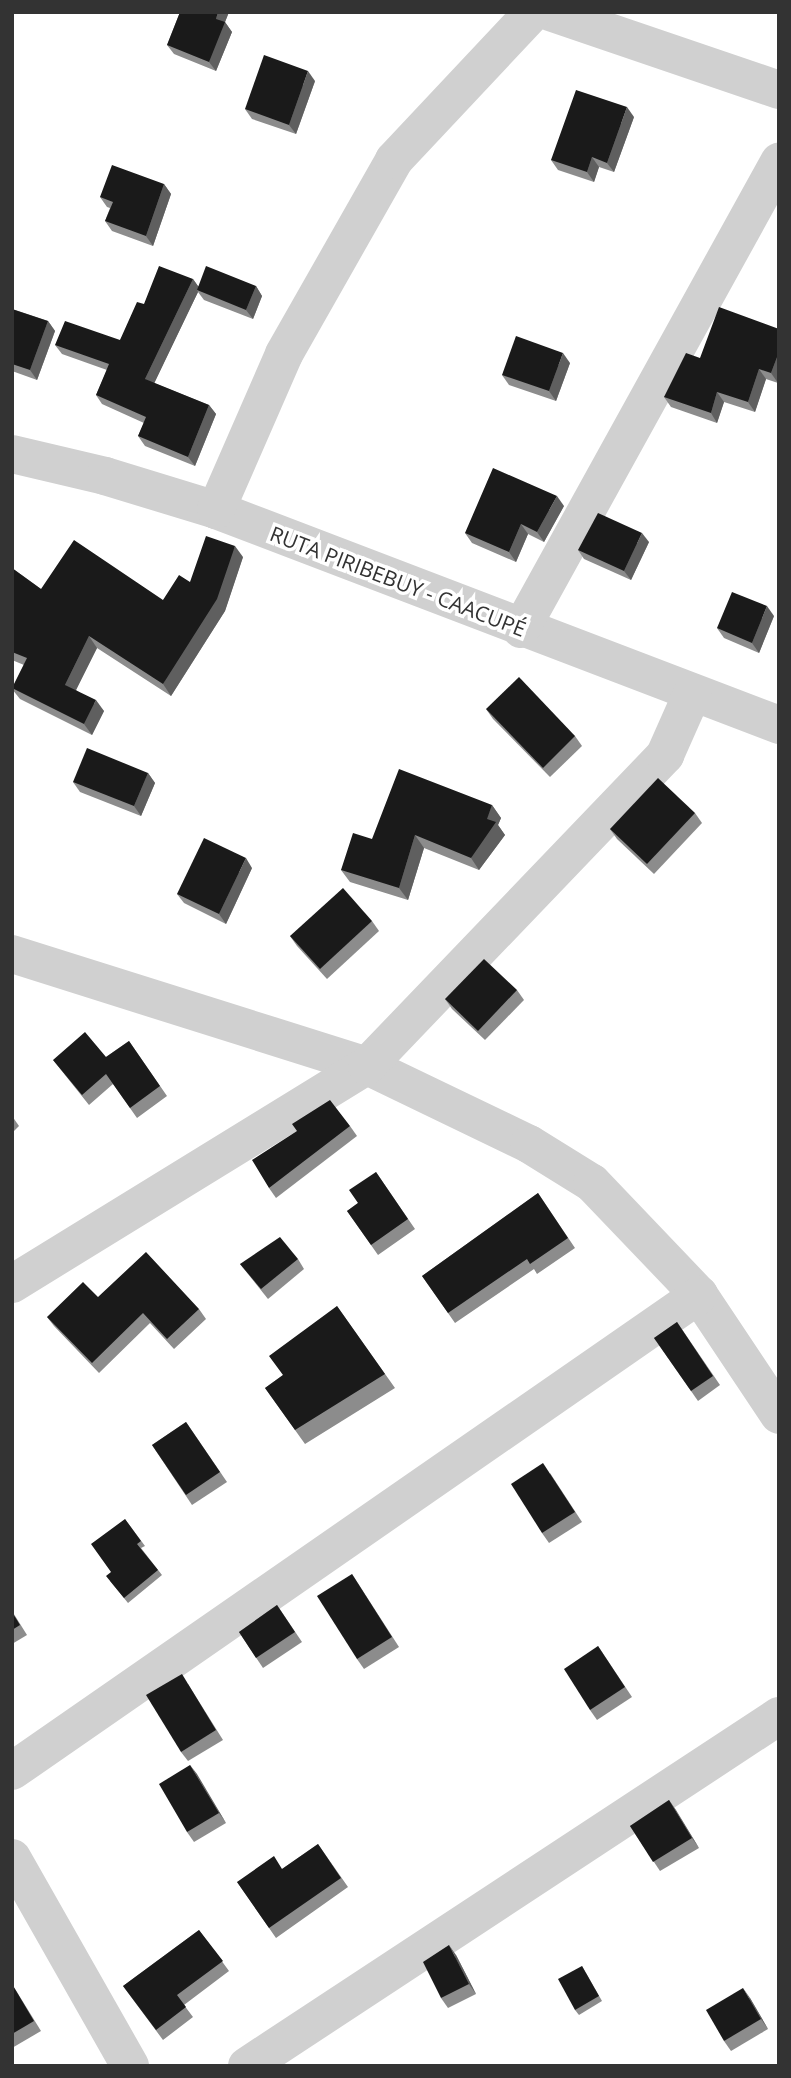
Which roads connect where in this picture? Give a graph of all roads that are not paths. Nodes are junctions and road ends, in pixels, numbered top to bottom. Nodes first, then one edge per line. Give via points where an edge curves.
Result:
1 (533, 12) edge
2 (550, 12) edge
3 (779, 90) edge
4 (779, 162) edge
5 (12, 454) edge
6 (216, 510) junction
7 (521, 629) junction
8 (692, 694) junction
9 (779, 725) edge
10 (12, 954) edge
11 (367, 1066) junction
12 (12, 1284) edge
13 (699, 1295) junction
14 (779, 1415) edge
15 (779, 1716) edge
16 (12, 1771) edge
17 (12, 1858) edge
18 (130, 2066) edge
19 (247, 2066) edge

1 - 6 street via 394,160 284,354
2 - 3 street
4 - 7 street
5 - 6 street, RUTA PIRIBEBUY - CAACUPÉ
6 - 7 street, RUTA PIRIBEBUY - CAACUPÉ
7 - 8 street, RUTA PIRIBEBUY - CAACUPÉ
8 - 9 street, RUTA PIRIBEBUY - CAACUPÉ
8 - 11 street via 665,755
10 - 11 street
11 - 12 street
11 - 13 street via 529,1144 592,1183
13 - 14 street
13 - 16 street
15 - 19 street
17 - 18 street

